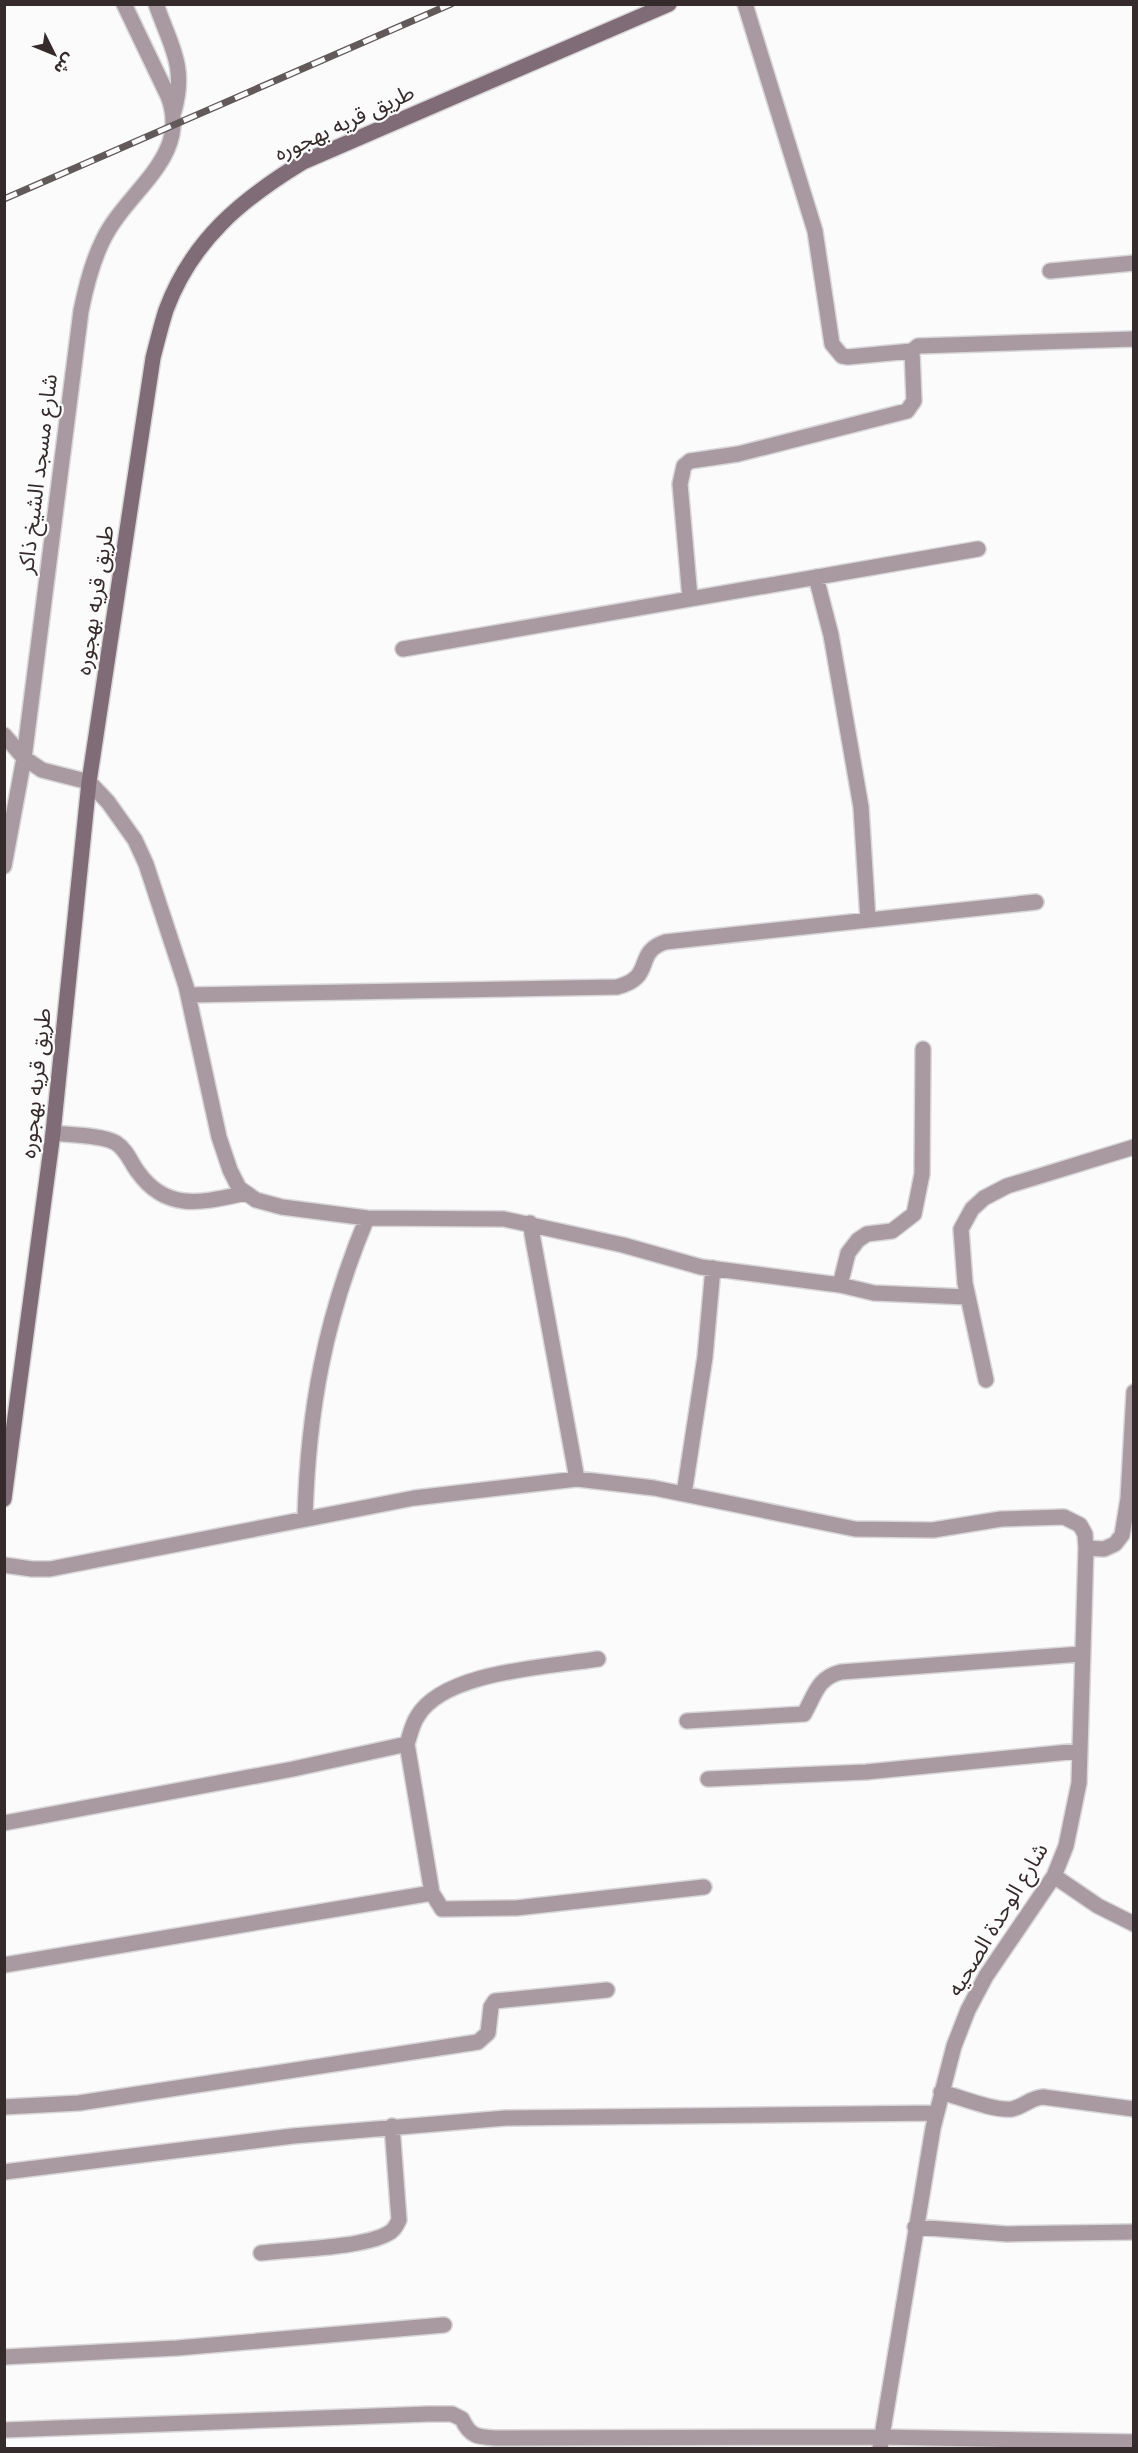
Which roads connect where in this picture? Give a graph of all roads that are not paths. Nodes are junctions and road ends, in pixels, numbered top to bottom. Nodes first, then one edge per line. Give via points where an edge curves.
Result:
1 (124, 4) edge
2 (156, 4) edge
3 (669, 4) edge
4 (745, 4) edge
5 (174, 111) junction
6 (1134, 263) edge
7 (1050, 271) dead end
8 (1134, 339) edge
9 (912, 351) junction
10 (978, 549) dead end
11 (816, 577) junction
12 (690, 598) junction
13 (403, 649) dead end
14 (4, 735) edge
15 (24, 758) junction
16 (84, 780) junction
17 (4, 866) edge
18 (1036, 902) dead end
19 (868, 920) junction
20 (188, 995) junction
21 (923, 1049) dead end
22 (53, 1133) junction
23 (1134, 1147) edge
24 (246, 1193) junction
25 (367, 1218) junction
26 (530, 1223) junction
27 (713, 1268) junction
28 (840, 1285) junction
29 (967, 1297) junction
30 (986, 1380) dead end
31 (1134, 1392) edge
32 (1131, 1466) edge
33 (577, 1479) junction
34 (684, 1494) junction
35 (4, 1499) edge
36 (305, 1518) junction
37 (1086, 1548) junction
38 (4, 1564) edge
39 (1081, 1654) junction
40 (598, 1659) dead end
41 (687, 1721) dead end
42 (407, 1744) junction
43 (1079, 1751) junction
44 (708, 1779) dead end
45 (4, 1823) edge
46 (1054, 1876) junction
47 (704, 1887) dead end
48 (432, 1893) junction
49 (1134, 1924) edge
50 (4, 1965) edge
51 (607, 1990) dead end
52 (941, 2092) junction
53 (4, 2107) edge
54 (1134, 2109) edge
55 (937, 2113) junction
56 (392, 2126) junction
57 (4, 2172) edge
58 (915, 2227) junction
59 (1134, 2232) edge
60 (261, 2253) dead end
61 (444, 2325) dead end
62 (4, 2357) edge
63 (4, 2430) edge
64 (881, 2442) edge
65 (1134, 2442) edge

1 - 5 street
2 - 5 street, شارع مسجد الشيخ ذاكر via 178,62 180,78
3 - 16 street, طريق قريه بهجوره via 303,162 259,188 221,222 190,263 167,309 153,358
4 - 9 street via 815,231 832,344 842,356 848,357
5 - 15 street, شارع مسجد الشيخ ذاكر via 171,145 123,207 103,239 89,274 81,311
6 - 7 street
8 - 9 street via 925,345
9 - 12 street via 914,401 907,411 738,454 690,461 684,466 681,495
10 - 11 street
11 - 12 street
11 - 19 street via 842,692 861,807
12 - 13 street
14 - 15 street
15 - 16 street via 42,770
15 - 17 street, شارع مسجد الشيخ ذاكر
16 - 20 street via 124,822 143,856
16 - 22 street, طريق قريه بهجوره
18 - 19 street
19 - 20 street via 665,942 648,951 640,976 617,987
20 - 24 street via 219,1137 230,1170
21 - 28 street via 922,1174 914,1214 892,1231 867,1234 858,1240 848,1253
22 - 24 street via 116,1143 155,1191 169,1199 213,1200
22 - 35 street, طريق قريه بهجوره
23 - 29 street via 1006,1186 984,1198 972,1209 961,1229
24 - 25 street via 282,1207
25 - 26 street via 504,1219
25 - 36 street via 350,1259 314,1396
26 - 27 street
26 - 33 street
27 - 28 street
27 - 34 street via 705,1357
28 - 29 street via 874,1293
29 - 30 street
31 - 32 street
32 - 37 street via 1122,1535 1104,1549
33 - 34 street
33 - 36 street via 414,1498
34 - 37 street via 855,1529 933,1530 1001,1519 1064,1517 1080,1525
36 - 38 street via 50,1569
37 - 39 street, شارع الوحدة الصحيه
39 - 41 street via 841,1672 818,1684 804,1714
39 - 43 street, شارع الوحدة الصحيه
40 - 42 street via 462,1682 439,1695 417,1716
42 - 45 street
42 - 48 street
43 - 44 street via 866,1772
43 - 46 street, شارع الوحدة الصحيه via 1074,1815
46 - 49 street via 1098,1906
46 - 52 street, شارع الوحدة الصحيه via 986,1976 968,2010
47 - 48 street via 516,1908 445,1910
48 - 50 street
51 - 53 street via 495,2001 488,2032 477,2042 79,2103
52 - 54 street via 1002,2109 1021,2107 1042,2097
52 - 55 street, شارع الوحدة الصحيه
55 - 56 street via 562,2115
55 - 58 street, شارع الوحدة الصحيه
56 - 57 street
56 - 60 street via 399,2199 399,2220 394,2230 360,2241
58 - 59 street via 1007,2234
58 - 64 street, شارع الوحدة الصحيه
61 - 62 street via 177,2348
63 - 64 street via 452,2414 462,2419 475,2437
64 - 65 street

